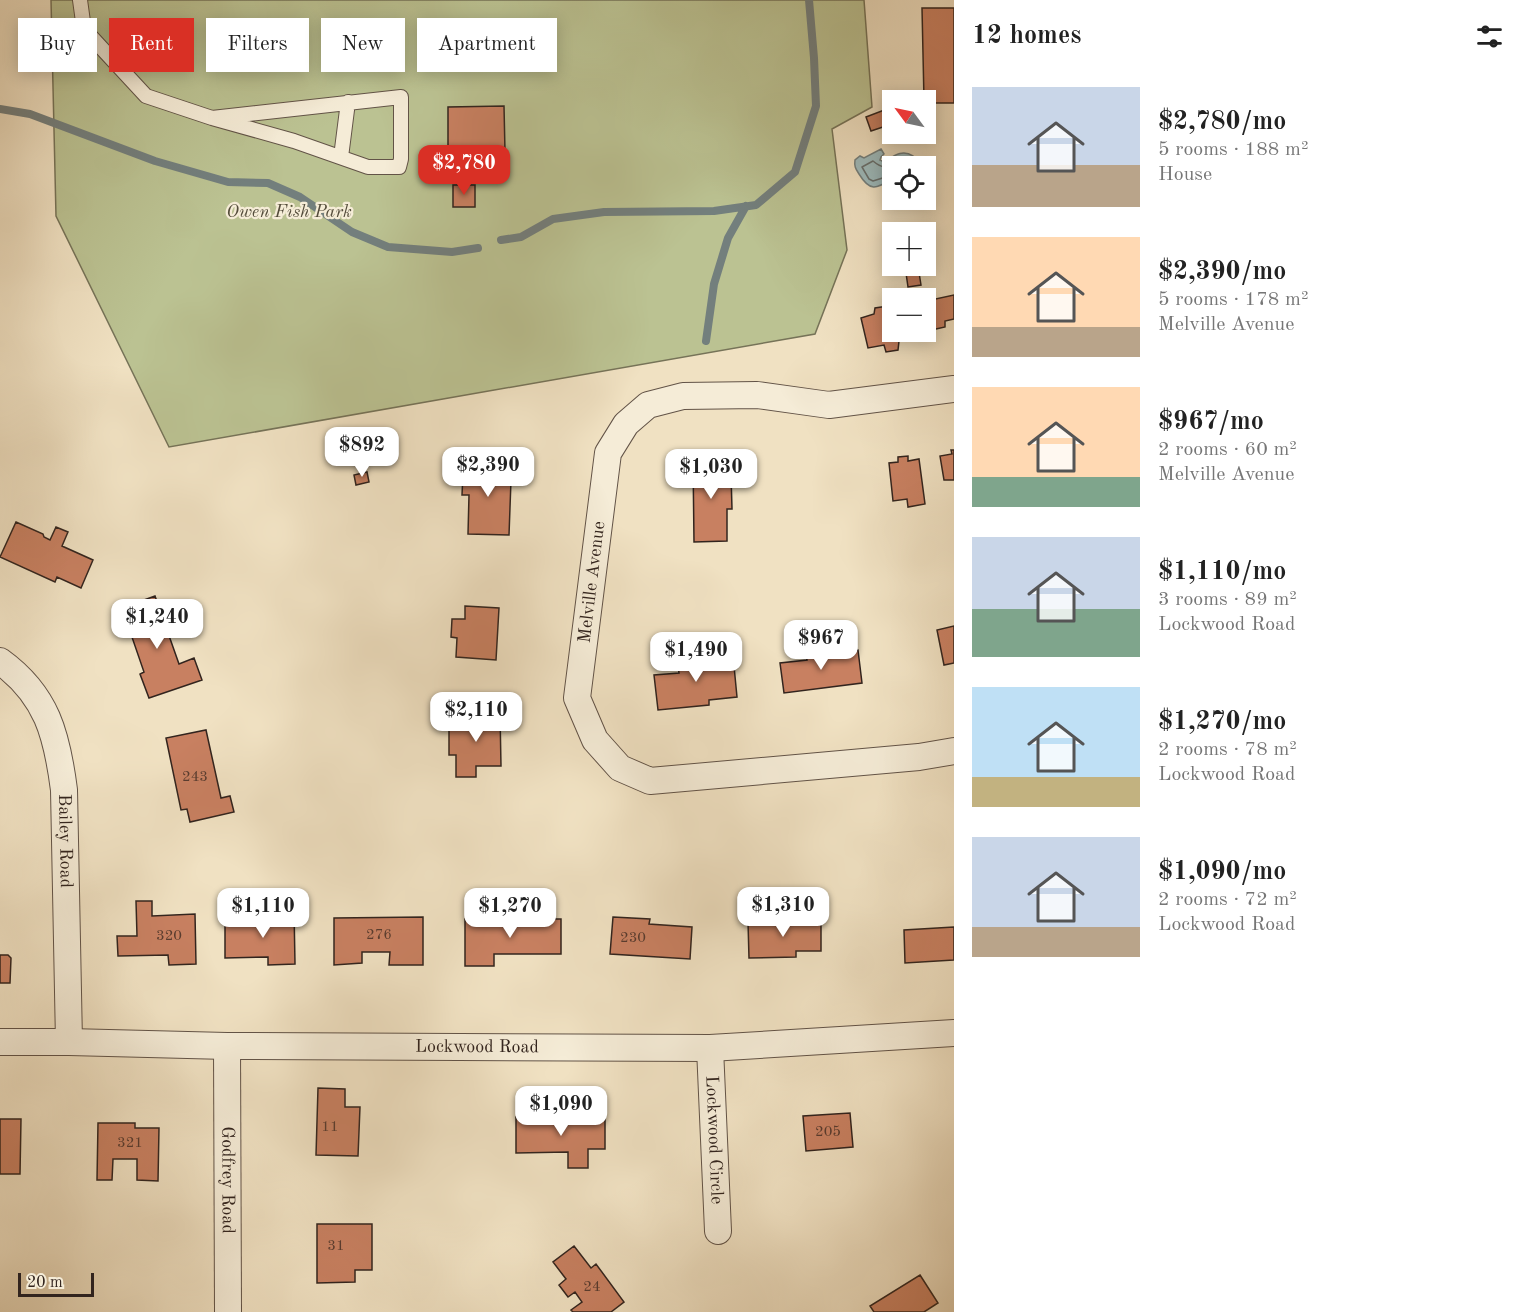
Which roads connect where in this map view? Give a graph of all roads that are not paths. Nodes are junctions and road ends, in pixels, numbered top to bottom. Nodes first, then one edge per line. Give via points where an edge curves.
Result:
1 (80, 0) edge
2 (348, 102) junction
3 (212, 118) junction
4 (341, 157) junction
5 (954, 389) edge
6 (0, 661) edge
7 (954, 751) edge
8 (954, 1033) edge
9 (0, 1042) edge
10 (69, 1042) junction
11 (227, 1046) junction
12 (710, 1048) junction
13 (718, 1231) dead end
14 (228, 1312) edge

1 - 3 lane via 84,29 146,96
2 - 3 lane
2 - 4 lane
2 - 4 lane via 401,97 401,159 399,167 368,167
3 - 4 lane
5 - 7 street, Melville Avenue via 829,405 757,395 683,396 648,405 626,424 608,453 577,698 595,740 620,768 650,781
6 - 10 street, Bailey Road via 18,674 44,710 60,762 64,790
8 - 12 street, Lockwood Road
9 - 10 street, Lockwood Road
10 - 11 street, Lockwood Road
11 - 12 street, Lockwood Road
11 - 14 street, Godfrey Road
12 - 13 street, Lockwood Circle

